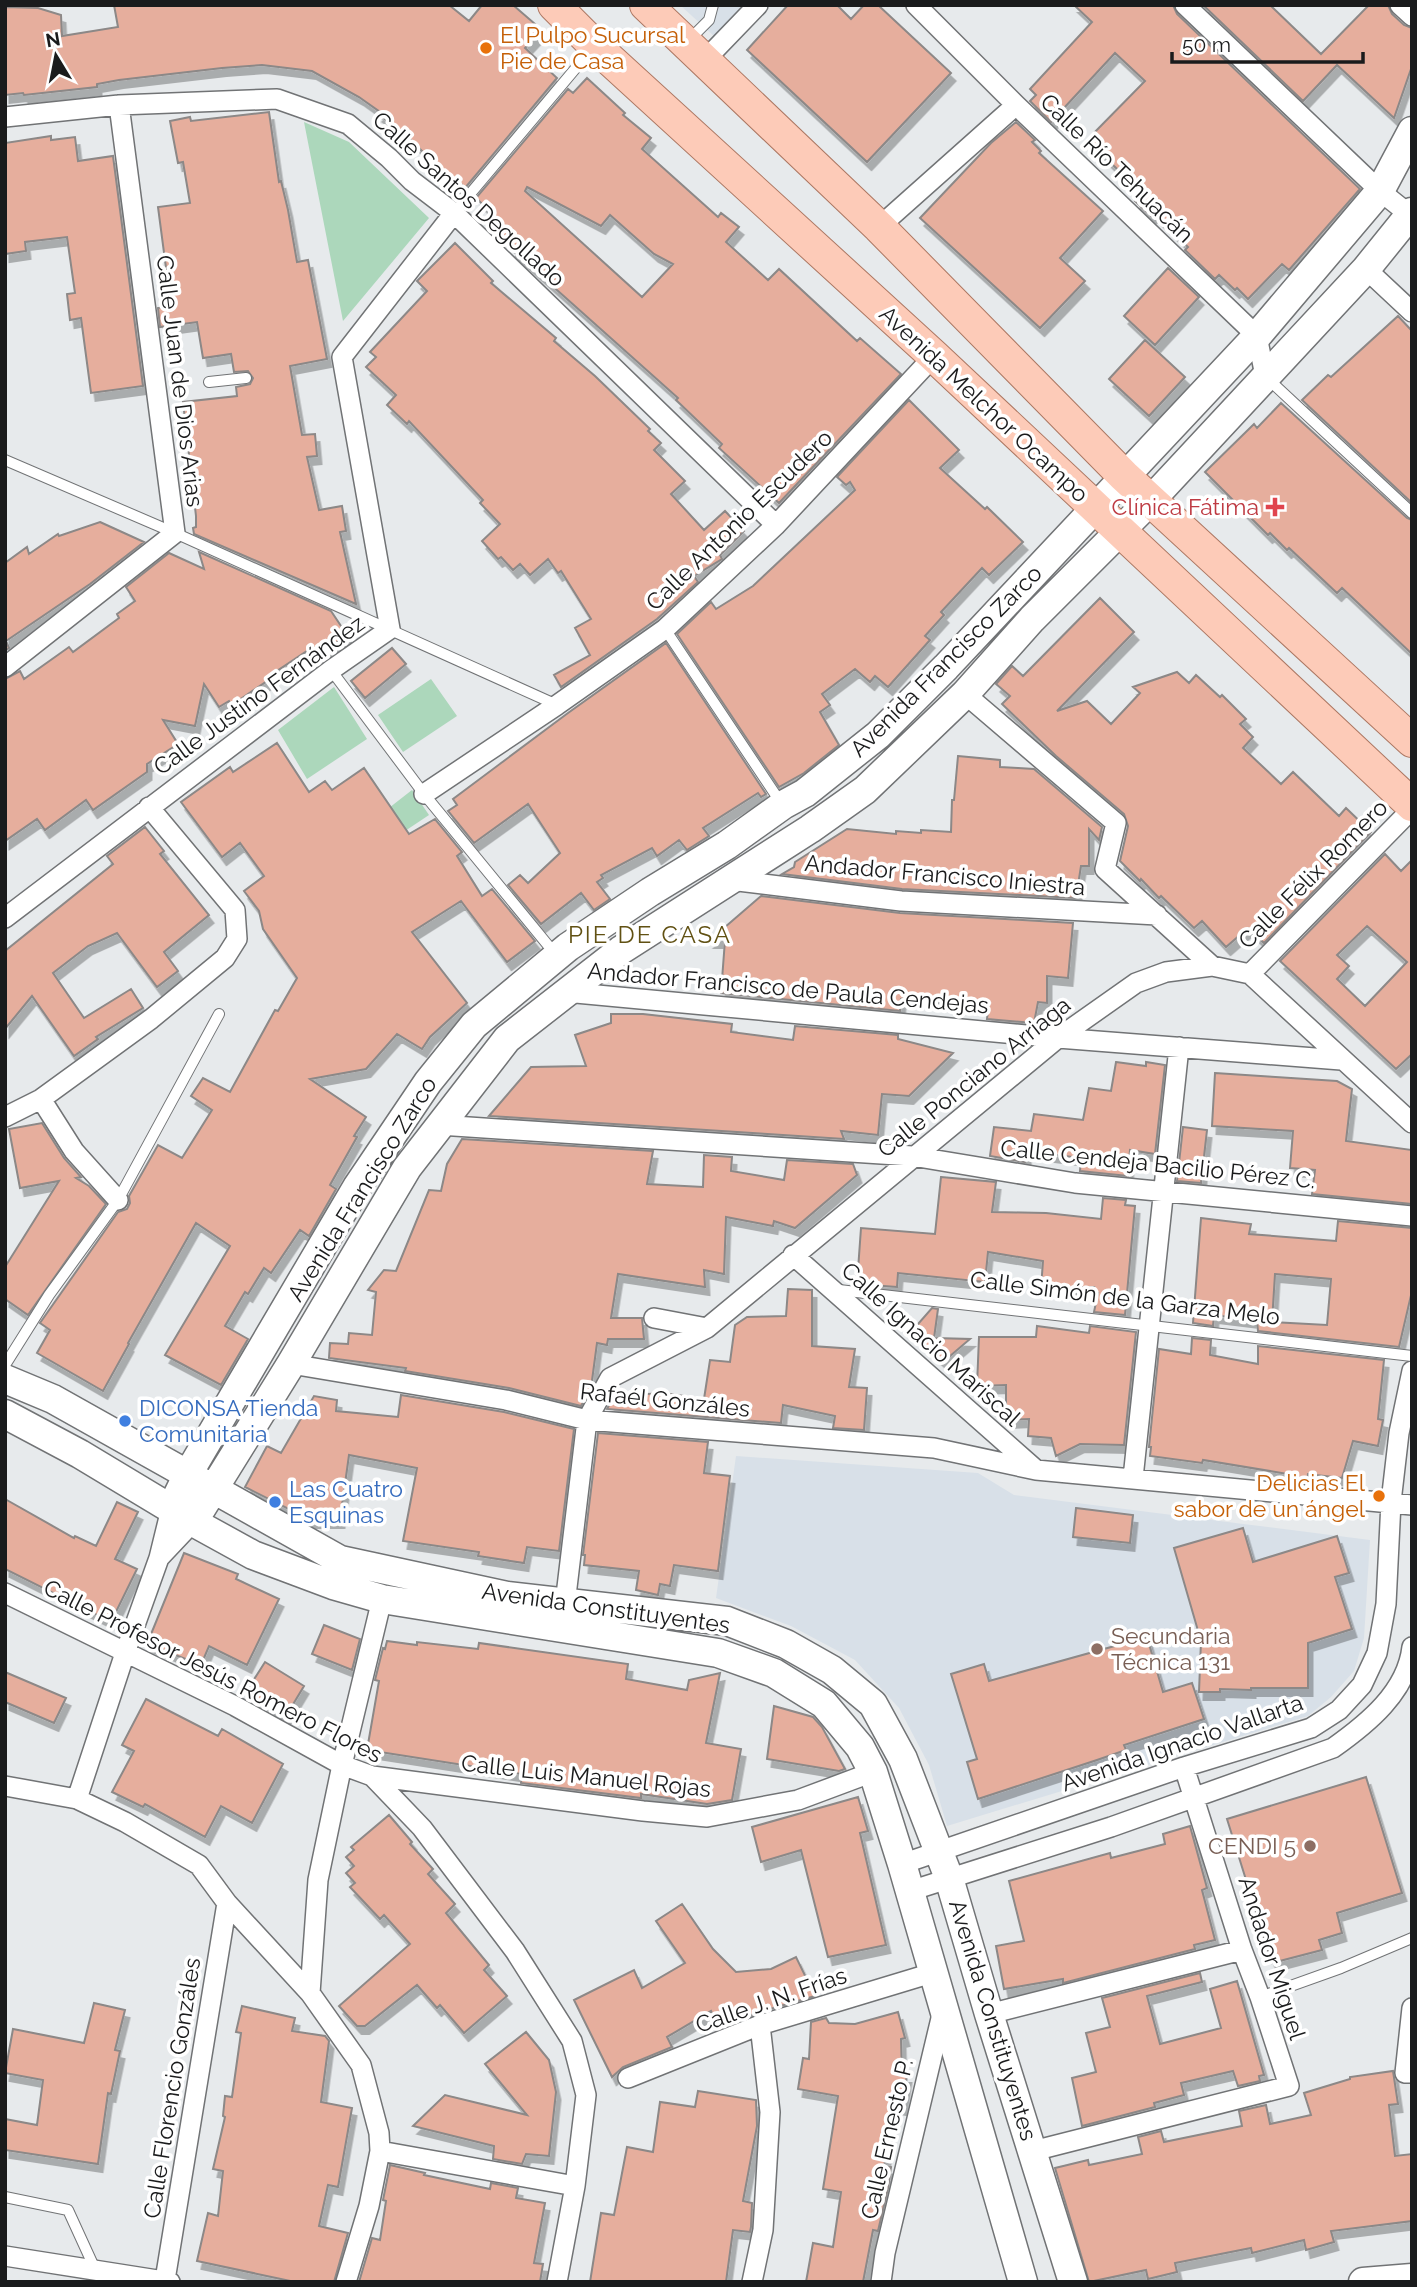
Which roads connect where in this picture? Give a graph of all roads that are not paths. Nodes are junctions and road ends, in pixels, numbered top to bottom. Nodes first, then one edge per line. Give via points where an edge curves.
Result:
1 (554, 5) edge
2 (646, 5) edge
3 (713, 5) edge
4 (758, 5) edge
5 (916, 5) edge
6 (1185, 5) edge
7 (1400, 5) edge
8 (1412, 16) edge
9 (595, 46) junction
10 (695, 52) junction
11 (119, 105) junction
12 (1016, 105) junction
13 (5, 117) edge
14 (1412, 131) edge
15 (1380, 191) junction
16 (454, 213) junction
17 (1411, 213) edge
18 (879, 227) junction
19 (1366, 269) junction
20 (1412, 312) edge
21 (1257, 336) junction
22 (934, 356) junction
23 (1265, 376) junction
24 (246, 378) dead end
25 (209, 383) dead end
26 (5, 460) edge
27 (1125, 476) junction
28 (1151, 500) junction
29 (1096, 507) junction
30 (1412, 513) edge
31 (776, 524) junction
32 (1121, 531) junction
33 (175, 533) junction
34 (390, 629) junction
35 (665, 629) junction
36 (5, 667) edge
37 (331, 670) junction
38 (965, 694) junction
39 (557, 705) junction
40 (1412, 741) edge
41 (424, 794) junction
42 (783, 805) junction
43 (149, 807) junction
44 (1412, 807) edge
45 (730, 880) junction
46 (1157, 915) junction
47 (5, 918) edge
48 (558, 957) junction
49 (1212, 966) junction
50 (1250, 974) junction
51 (565, 992) junction
52 (219, 1014) dead end
53 (1058, 1038) junction
54 (1179, 1047) junction
55 (1341, 1060) junction
56 (41, 1099) junction
57 (5, 1117) edge
58 (1412, 1123) edge
59 (439, 1125) junction
60 (912, 1156) junction
61 (1164, 1191) junction
62 (118, 1200) junction
63 (1412, 1216) edge
64 (793, 1255) junction
65 (833, 1290) junction
66 (653, 1318) dead end
67 (1149, 1325) junction
68 (707, 1328) junction
69 (1412, 1356) edge
70 (291, 1364) junction
71 (5, 1365) edge
72 (1412, 1371) edge
73 (5, 1379) edge
74 (5, 1414) edge
75 (587, 1420) junction
76 (100, 1425) junction
77 (80, 1454) junction
78 (1036, 1470) junction
79 (188, 1474) junction
80 (1133, 1478) junction
81 (212, 1489) junction
82 (1391, 1503) junction
83 (1412, 1505) edge
84 (182, 1516) junction
85 (5, 1593) edge
86 (382, 1599) junction
87 (483, 1603) junction
88 (565, 1604) junction
89 (1411, 1652) edge
90 (125, 1653) junction
91 (342, 1765) junction
92 (1184, 1767) junction
93 (873, 1772) junction
94 (372, 1776) junction
95 (5, 1786) edge
96 (1195, 1797) junction
97 (77, 1799) junction
98 (939, 1852) junction
99 (906, 1877) junction
100 (950, 1878) junction
101 (227, 1903) junction
102 (1412, 1938) edge
103 (1242, 1950) junction
104 (932, 1973) junction
105 (310, 1993) junction
106 (1260, 1997) junction
107 (944, 2007) junction
108 (1412, 2008) edge
109 (989, 2014) junction
110 (760, 2025) junction
111 (1412, 2073) edge
112 (628, 2078) dead end
113 (380, 2151) junction
114 (1033, 2151) junction
115 (575, 2186) junction
116 (5, 2197) edge
117 (5, 2256) edge
118 (96, 2269) junction
119 (1412, 2278) edge
120 (168, 2281) edge
121 (346, 2282) edge
122 (557, 2282) edge
123 (752, 2282) edge
124 (881, 2282) edge
125 (1023, 2282) edge
126 (1073, 2282) edge
127 (1363, 2282) edge

1 - 9 main road, Avenida Melchor Ocampo
2 - 10 main road, Avenida Melchor Ocampo
3 - 10 lane
4 - 10 street
5 - 12 street, Calle Río Tehuacán
6 - 15 street
7 - 8 street
9 - 16 lane
9 - 22 main road, Avenida Melchor Ocampo
10 - 18 main road, Avenida Melchor Ocampo
11 - 13 street, Calle Santos Degollado
11 - 16 street, Calle Santos Degollado via 277,99 292,103 348,124
11 - 33 street, Calle Juan de Dios Arias
12 - 18 street
12 - 21 street, Calle Río Tehuacán
14 - 15 street, Avenida Francisco Zarco
15 - 17 street
15 - 21 street, Avenida Francisco Zarco
16 - 31 street, Calle Santos Degollado
16 - 34 street, Calle Justino Fernández via 342,357
17 - 19 street, Avenida Francisco Zarco
18 - 27 main road, Avenida Melchor Ocampo
19 - 20 street
19 - 23 street, Avenida Francisco Zarco
21 - 23 street
21 - 27 street, Avenida Francisco Zarco
22 - 29 main road, Avenida Melchor Ocampo
22 - 31 street, Calle Antonio Escudero
23 - 28 street, Avenida Francisco Zarco
23 - 30 lane
24 - 25 lane
26 - 33 lane
27 - 28 main road, Avenida Melchor Ocampo
27 - 29 street, Avenida Francisco Zarco
28 - 32 street, Avenida Francisco Zarco
28 - 40 main road, Avenida Melchor Ocampo
29 - 32 main road, Avenida Melchor Ocampo
29 - 42 street, Avenida Francisco Zarco via 878,735
31 - 35 street, Calle Antonio Escudero
32 - 38 street, Avenida Francisco Zarco
32 - 44 main road, Avenida Melchor Ocampo
33 - 34 lane
33 - 36 street, Calle Juan de Dios Arias
34 - 37 street, Calle Justino Fernández
34 - 39 lane
35 - 39 street, Calle Antonio Escudero
35 - 42 lane
37 - 41 lane
37 - 43 street, Calle Justino Fernández
38 - 45 street, Avenida Francisco Zarco via 865,790
38 - 46 street via 1116,823 1105,869
39 - 41 street, Calle Antonio Escudero
41 - 48 lane
42 - 48 street, Avenida Francisco Zarco
43 - 47 street, Calle Justino Fernández
43 - 56 street via 235,910 237,939 225,958 152,1019
44 - 50 street, Calle Félix Romero
45 - 46 street, Andador Francisco Iniestra via 901,901
45 - 51 street, Avenida Francisco Zarco
46 - 49 street
48 - 79 street, Avenida Francisco Zarco via 474,1025 428,1082 357,1188
49 - 50 street, Calle Ponciano Arriaga
49 - 53 street, Calle Ponciano Arriaga via 1166,972 1136,983
50 - 55 street
51 - 53 street, Andador Francisco de Paula Cendejas
51 - 59 street, Avenida Francisco Zarco via 507,1038
52 - 62 lane
53 - 54 street, Andador Francisco de Paula Cendejas
53 - 60 street, Calle Ponciano Arriaga
54 - 55 street, Andador Francisco de Paula Cendejas
54 - 61 street
55 - 58 street
56 - 57 street
56 - 62 street via 74,1151
59 - 60 street, Calle Cendeja Bacilio Pérez C.
59 - 70 street, Avenida Francisco Zarco via 407,1168
60 - 61 street, Calle Cendeja Bacilio Pérez C. via 1075,1183
60 - 64 street, Calle Ponciano Arriaga
61 - 63 street, Calle Cendeja Bacilio Pérez C.
61 - 67 street
62 - 71 lane
64 - 65 street, Calle Ignacio Mariscal
64 - 68 street, Calle Ponciano Arriaga
65 - 67 lane, Calle Simón de la Garza Melo
65 - 78 street, Calle Ignacio Mariscal
66 - 68 street
67 - 69 lane, Calle Simón de la Garza Melo
67 - 80 street
68 - 75 street, Calle Ponciano Arriaga via 610,1378
70 - 75 street, Rafaél Gonzáles via 506,1400
70 - 81 street, Avenida Francisco Zarco
72 - 82 street, Avenida Ignacio Vallarta
73 - 76 street, Avenida Constituyentes
74 - 77 street, Avenida Constituyentes
75 - 78 street, Rafaél Gonzáles via 933,1448
75 - 88 street
76 - 77 street
76 - 79 street, Avenida Constituyentes
77 - 84 street, Avenida Constituyentes
78 - 80 street, Rafaél Gonzáles
79 - 81 street, Avenida Constituyentes
79 - 84 street, Avenida Francisco Zarco
80 - 82 street, Rafaél Gonzáles
81 - 84 street, Avenida Francisco Zarco
81 - 87 street, Avenida Constituyentes via 340,1560
82 - 83 street, Rafaél Gonzáles
82 - 92 street, Avenida Ignacio Vallarta via 1386,1604 1377,1653 1362,1685 1339,1710 1311,1728
84 - 86 street, Avenida Constituyentes via 253,1555
84 - 90 street via 159,1558
85 - 90 street, Calle Profesor Jesús Romero Flores
86 - 87 street, Avenida Constituyentes
86 - 91 street
87 - 88 street, Avenida Constituyentes
87 - 93 street, Avenida Constituyentes via 718,1653 774,1673 824,1704 860,1747
88 - 98 street, Avenida Constituyentes via 727,1621 786,1644 832,1670 873,1704 903,1759
89 - 96 street via 1389,1699 1333,1748
90 - 91 street, Calle Profesor Jesús Romero Flores
90 - 97 street
91 - 94 street, Calle Profesor Jesús Romero Flores
91 - 105 street via 318,1880
92 - 96 street, Andador Miguel
92 - 98 street, Avenida Ignacio Vallarta
93 - 94 street, Calle Luis Manuel Rojas via 798,1800 707,1817
93 - 99 street, Avenida Constituyentes
94 - 115 street, Calle Profesor Jesús Romero Flores via 438,1849 515,1951 572,2040 586,2095
95 - 97 street
96 - 100 street
96 - 103 street, Andador Miguel
97 - 101 street via 199,1865
98 - 99 street, Avenida Ignacio Vallarta
98 - 100 street, Avenida Constituyentes
99 - 100 street
99 - 104 street, Avenida Constituyentes
100 - 109 street, Avenida Constituyentes
101 - 105 street
101 - 120 street, Calle Florencio Gonzáles
102 - 106 lane
103 - 106 street, Andador Miguel
103 - 109 street
104 - 107 street, Avenida Constituyentes
104 - 110 street, Calle J. N. Frías
105 - 113 street via 361,2065
106 - 114 street, Andador Miguel via 1289,2086
107 - 124 street, Calle Ernesto P.
107 - 125 street, Avenida Constituyentes
108 - 111 street via 1405,2073
109 - 114 street, Avenida Constituyentes
110 - 112 street, Calle J. N. Frías
110 - 123 street via 770,2112 763,2230
113 - 115 street
113 - 121 street
114 - 126 street, Avenida Constituyentes
115 - 122 street, Calle Profesor Jesús Romero Flores
116 - 118 lane via 68,2210
117 - 118 street
118 - 120 street
119 - 127 street

